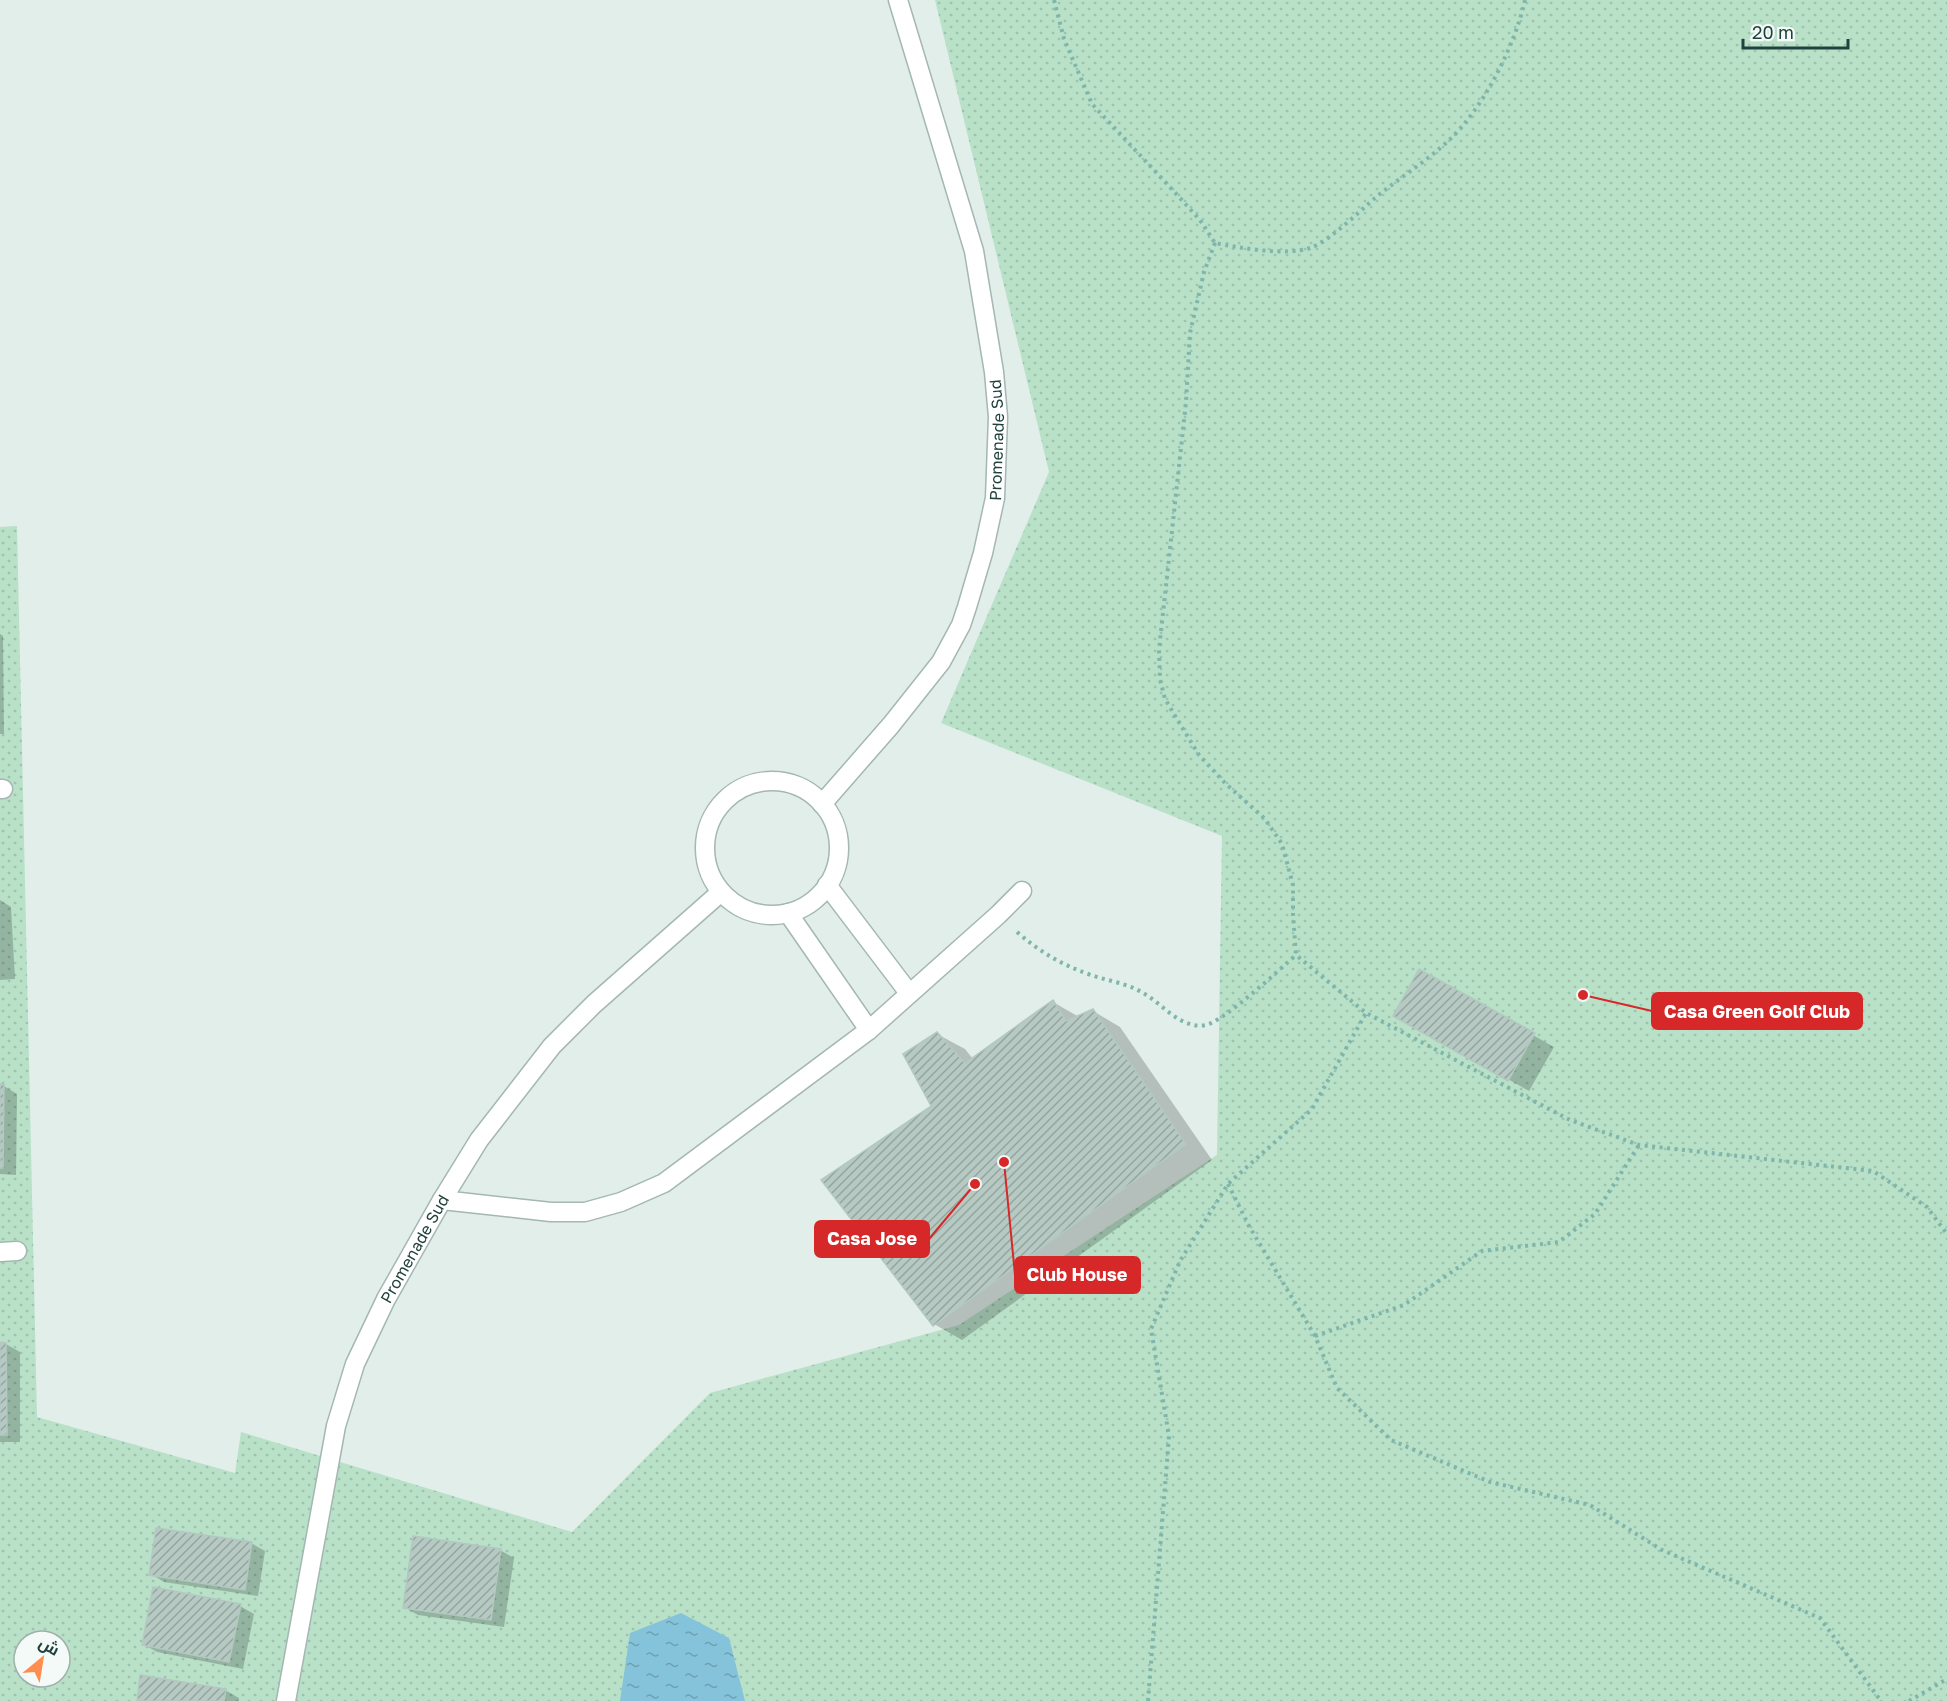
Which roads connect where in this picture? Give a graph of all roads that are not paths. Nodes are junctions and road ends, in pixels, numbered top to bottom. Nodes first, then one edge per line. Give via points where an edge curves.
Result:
1 (898, 0) edge
2 (822, 804) junction
3 (827, 885) junction
4 (1022, 891) dead end
5 (722, 892) junction
6 (788, 913) junction
7 (909, 993) junction
8 (868, 1030) junction
9 (442, 1200) junction
10 (286, 1701) edge

1 - 2 street, Promenade Sud via 974,250 994,372 998,462 983,553 961,625 941,662
2 - 3 street via 831,816 839,844 837,866
2 - 5 street via 805,790 778,782 749,785 730,795 716,811 705,838 707,867
3 - 6 street via 810,903
3 - 7 street
4 - 7 street
5 - 6 street via 741,908 756,913
5 - 9 street, Promenade Sud via 552,1046 479,1140
6 - 8 street
7 - 8 street
8 - 9 street via 664,1183 621,1202 585,1212 551,1212
9 - 10 street, Promenade Sud via 371,1328 344,1398

